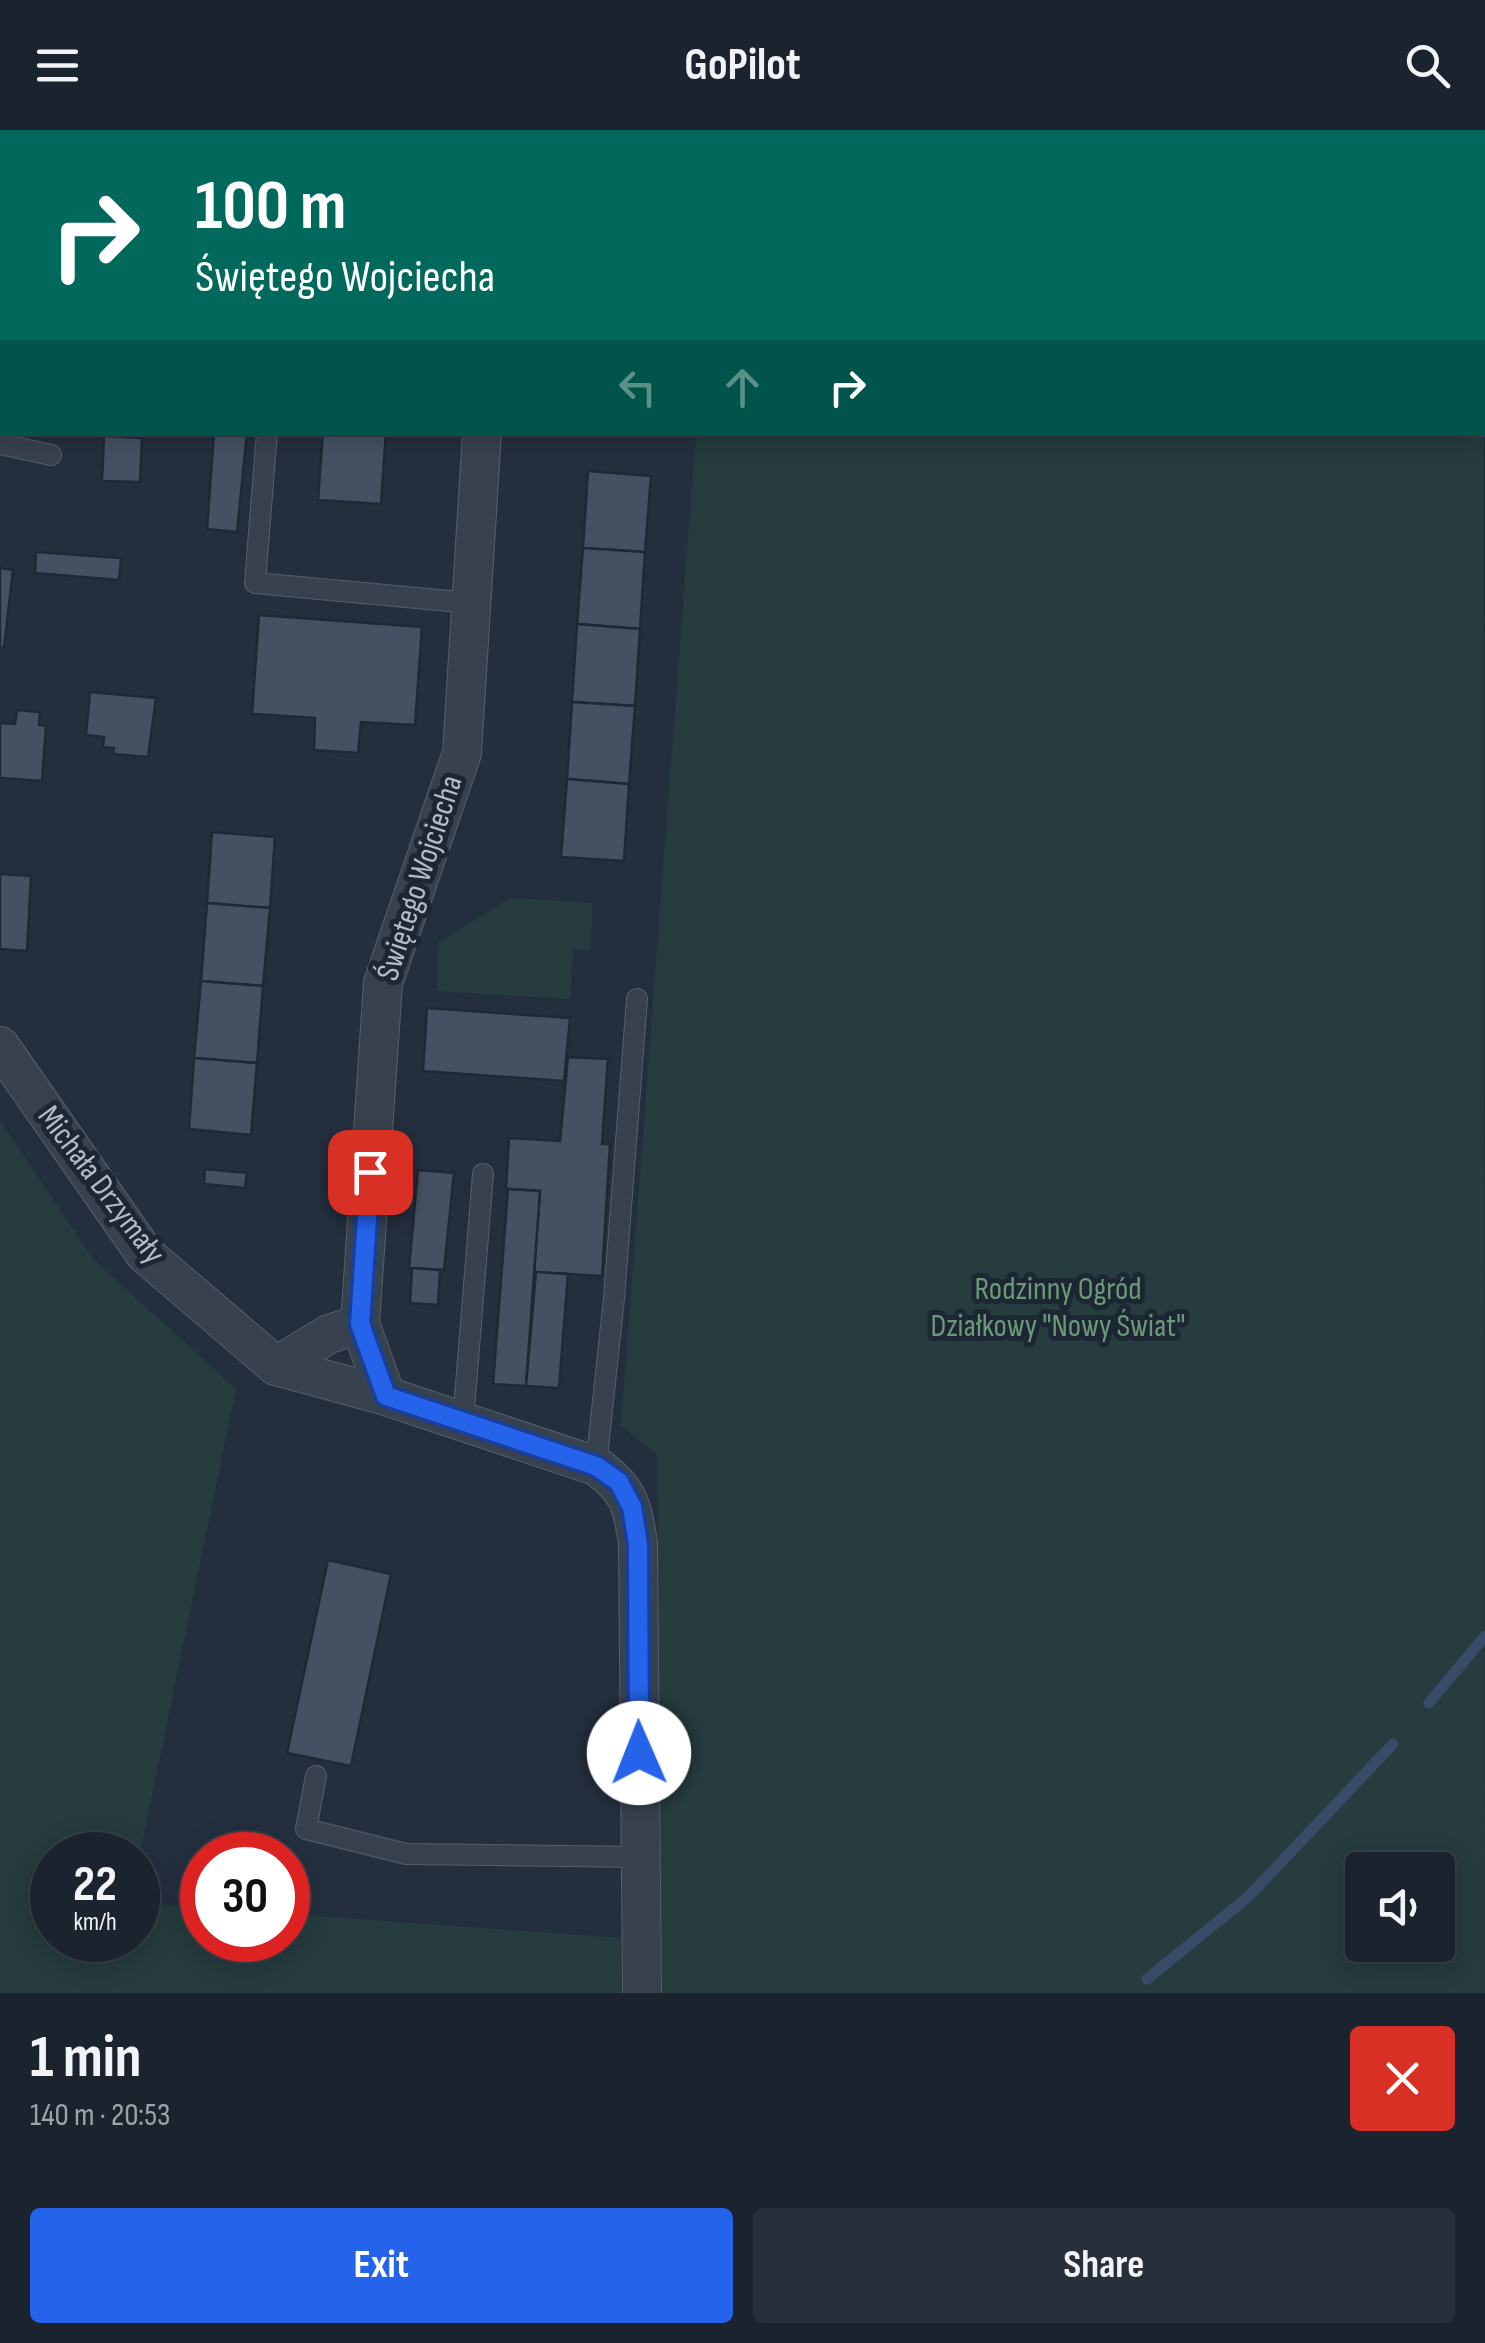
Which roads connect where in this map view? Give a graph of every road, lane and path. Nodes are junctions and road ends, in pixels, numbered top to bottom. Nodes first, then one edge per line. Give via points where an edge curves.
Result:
1 (267, 435) edge
2 (482, 435) edge
3 (0, 444) edge
4 (52, 456) dead end
5 (471, 602) junction
6 (637, 999) dead end
7 (0, 1046) edge
8 (483, 1174) dead end
9 (360, 1324) junction
10 (276, 1366) junction
11 (386, 1396) junction
12 (463, 1422) junction
13 (596, 1466) junction
14 (316, 1776) dead end
15 (640, 1857) junction
16 (642, 1993) edge

1 - 5 lane via 255,583
2 - 5 street, Świętego Wojciecha
3 - 4 lane
5 - 9 street, Świętego Wojciecha via 462,753 383,983
6 - 13 lane
7 - 10 street, Michała Drzymały via 144,1254
8 - 12 lane
9 - 10 street via 328,1334
9 - 11 street, Świętego Wojciecha
10 - 11 street, Michała Drzymały
11 - 12 street, Michała Drzymały
12 - 13 street, Michała Drzymały
13 - 15 street, Michała Drzymały via 619,1482 632,1507 638,1544
14 - 15 lane via 306,1828 406,1854
15 - 16 street, Michała Drzymały

